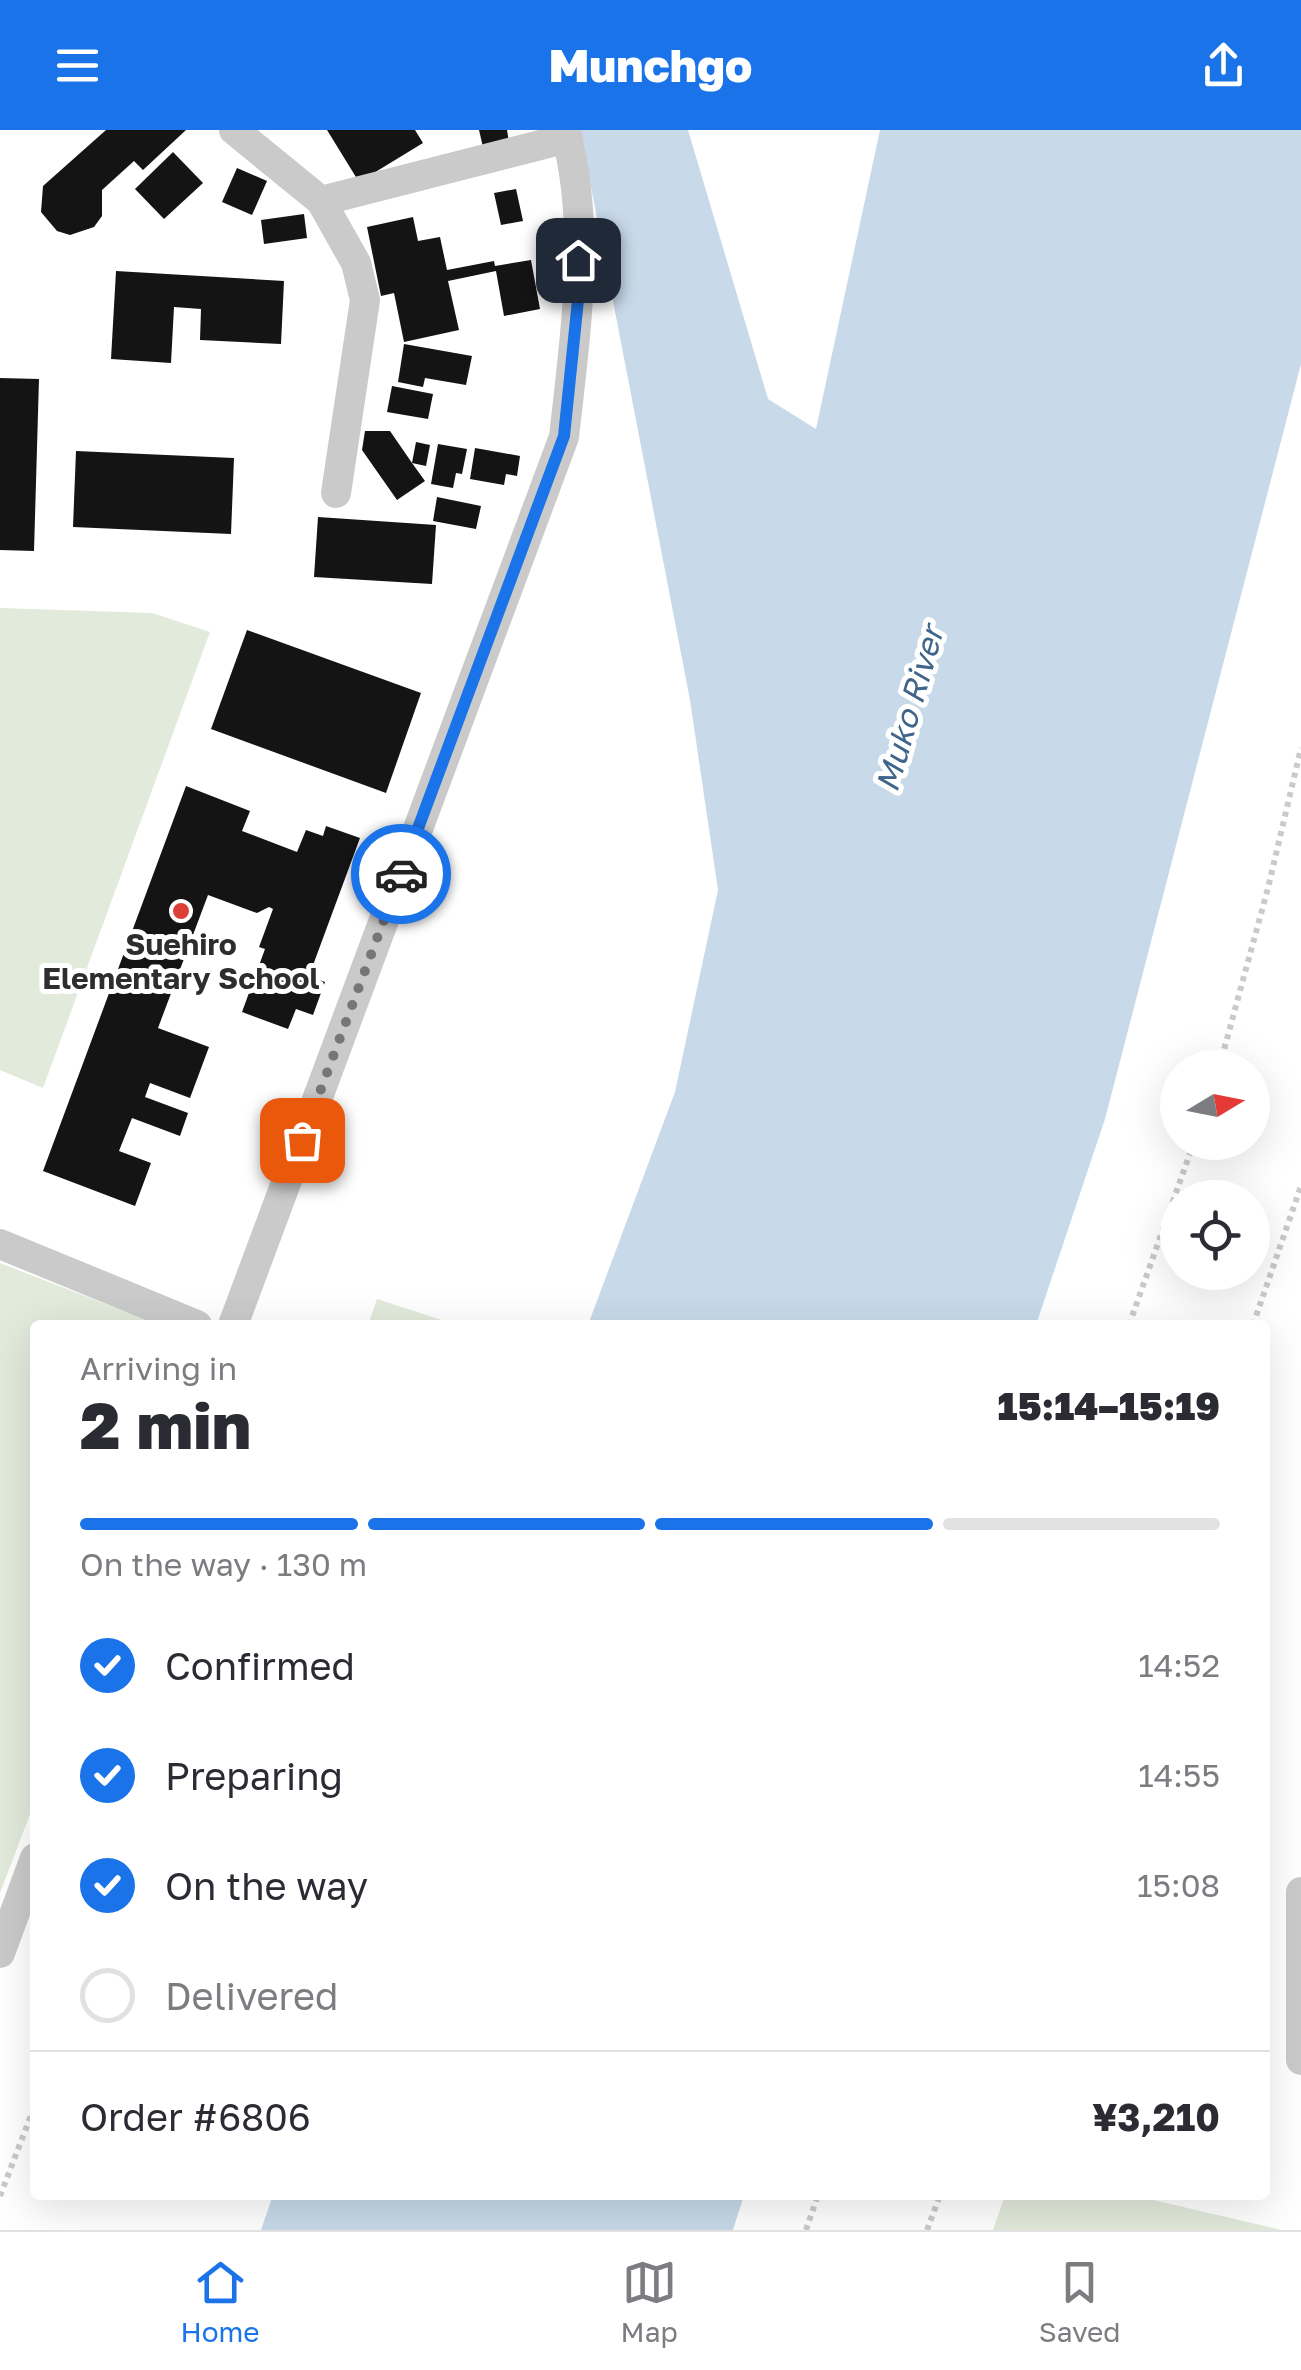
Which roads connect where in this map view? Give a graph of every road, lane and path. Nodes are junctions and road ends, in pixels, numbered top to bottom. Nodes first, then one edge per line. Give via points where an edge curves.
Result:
1 (234, 130) edge
2 (566, 134) edge
3 (321, 201) junction
4 (336, 493) dead end
5 (1301, 748) edge
6 (1223, 1050) edge
7 (1188, 1160) edge
8 (1301, 1186) edge
9 (0, 1244) edge
10 (185, 1320) edge
11 (235, 1320) edge
12 (1130, 1320) edge
13 (1255, 1320) edge
14 (30, 1872) edge
15 (1301, 1892) edge
16 (0, 1953) edge
17 (1301, 2060) edge
18 (30, 2118) edge
19 (0, 2196) edge
20 (816, 2200) edge
21 (938, 2200) edge
22 (806, 2230) edge
23 (928, 2230) edge

1 - 3 street
2 - 3 street
2 - 11 street via 578,220 578,300 564,436
3 - 4 street via 356,264 366,300
5 - 6 path
7 - 12 path
8 - 13 path
9 - 10 street
14 - 16 street
15 - 17 street
18 - 19 path
20 - 22 path
21 - 23 path

